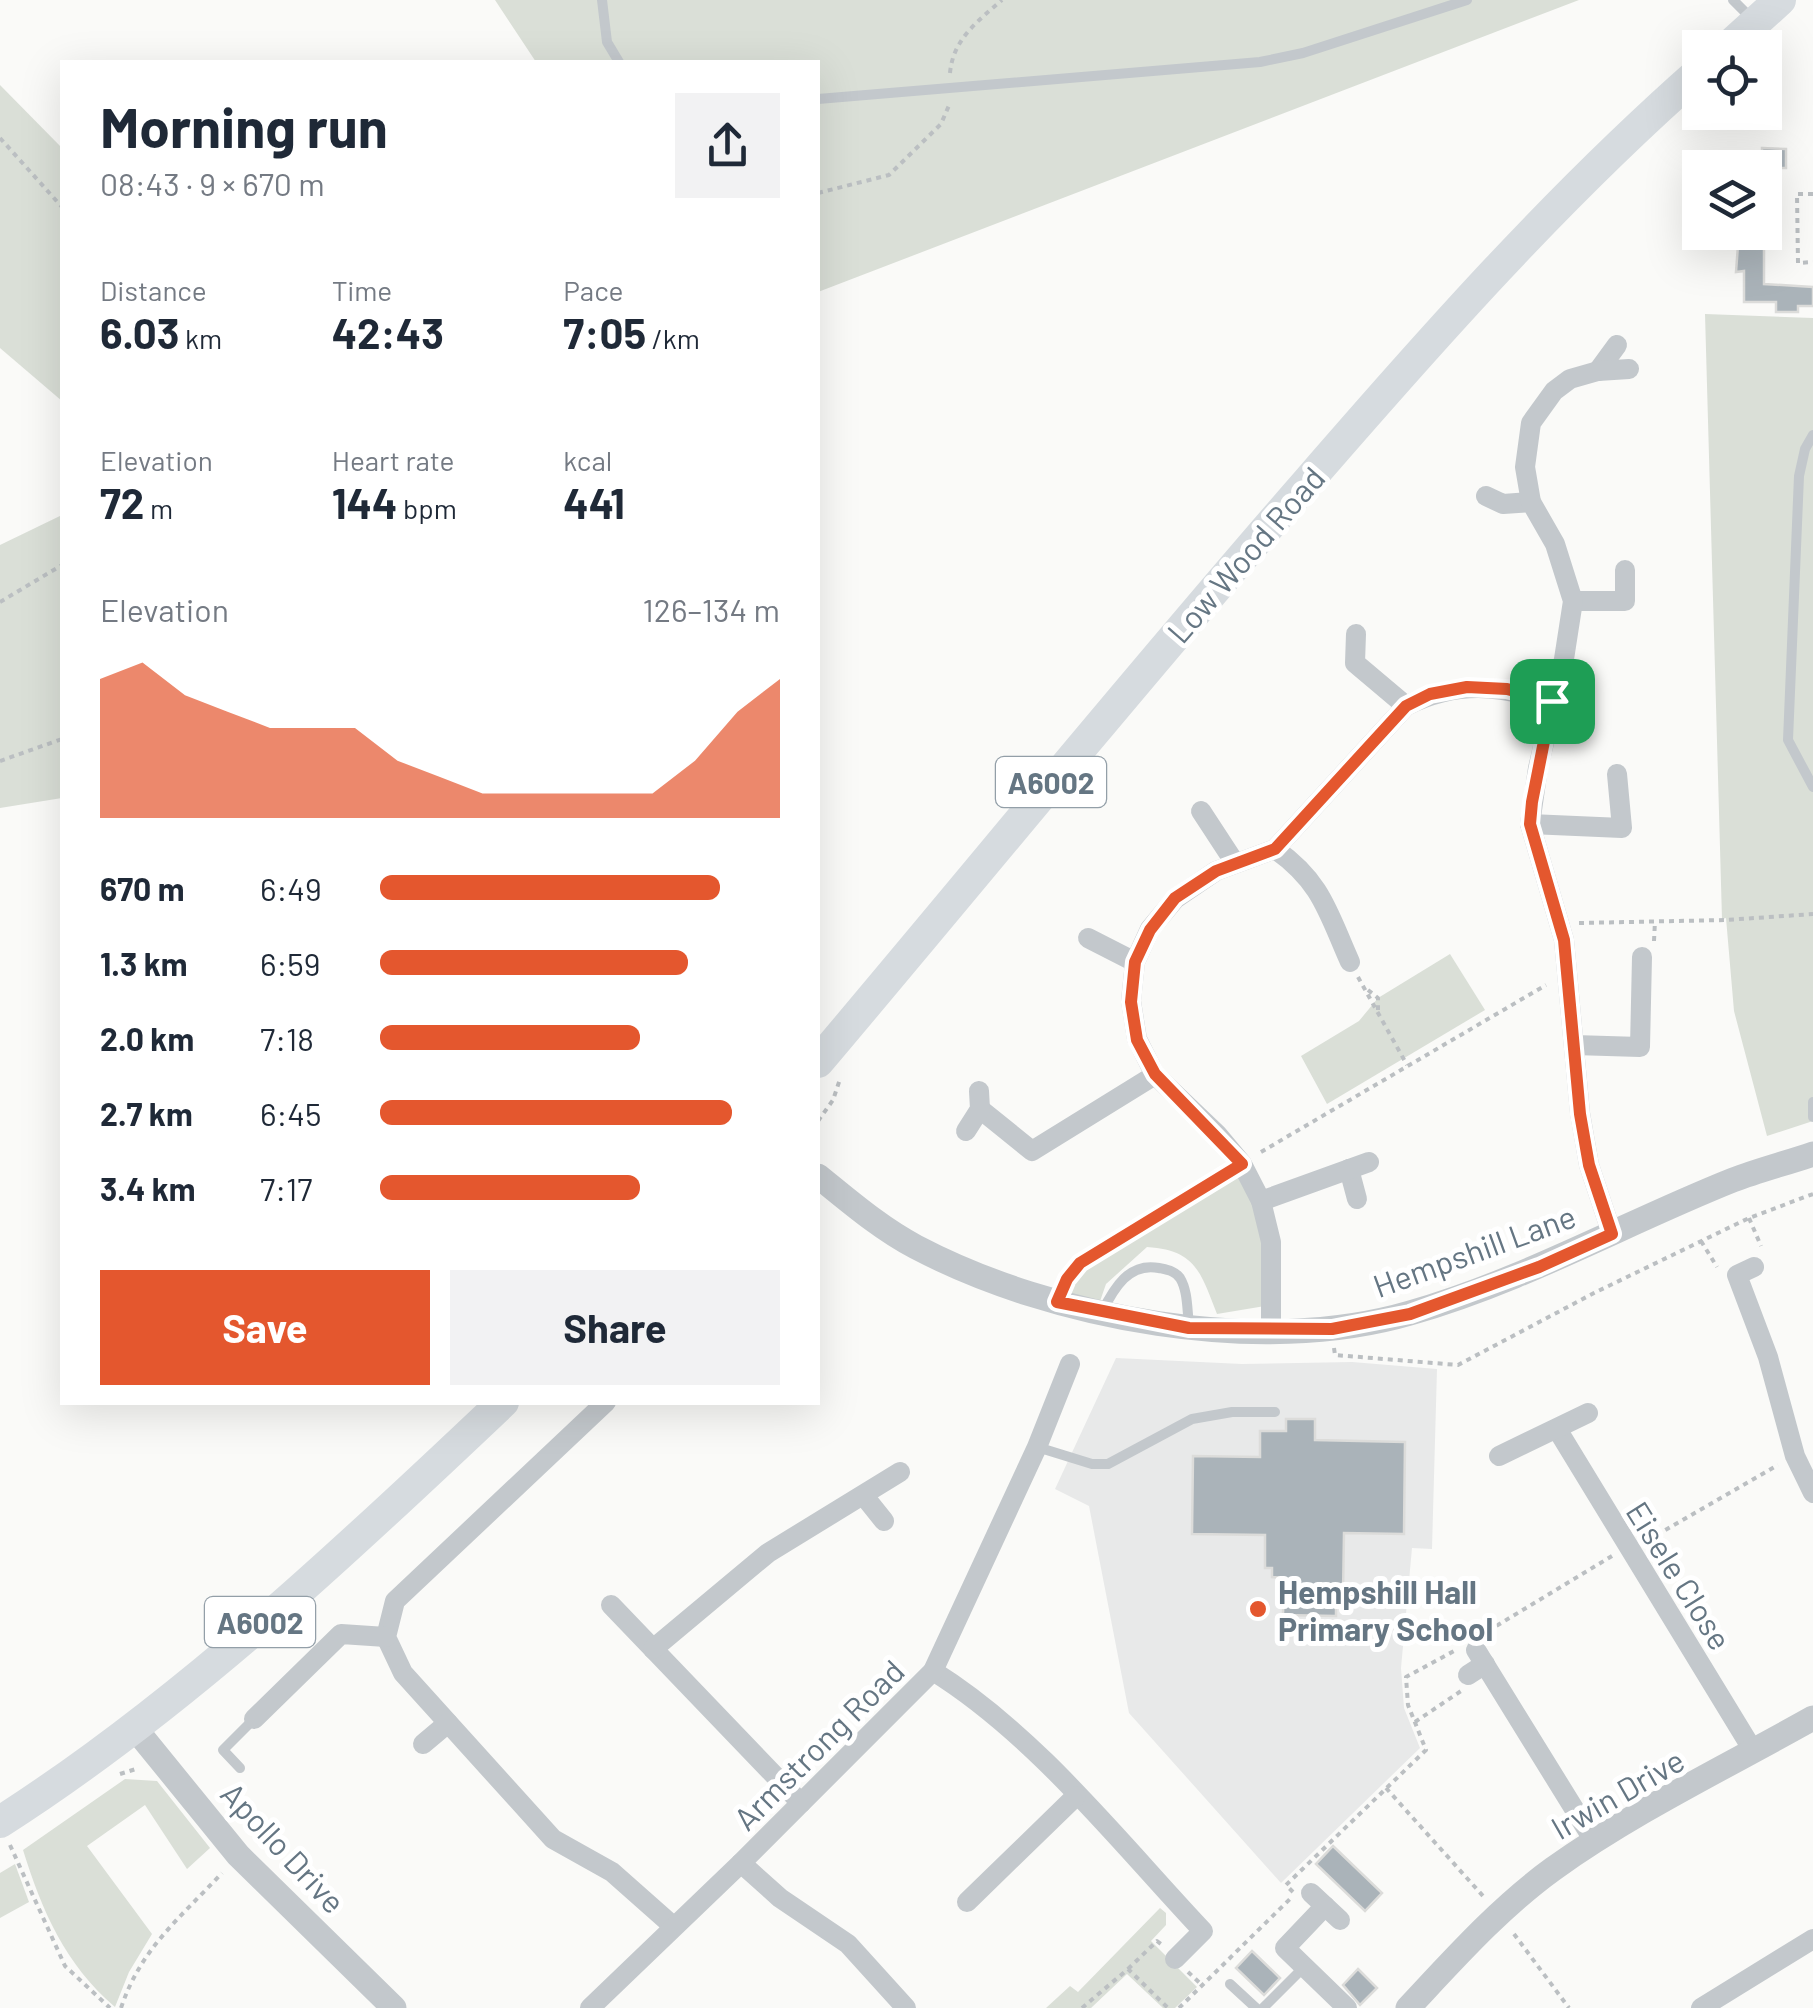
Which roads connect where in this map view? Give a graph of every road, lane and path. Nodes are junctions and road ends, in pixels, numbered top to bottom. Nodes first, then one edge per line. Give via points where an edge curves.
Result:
1 (602, 0) edge
2 (1002, 0) edge
3 (1467, 0) edge
4 (1780, 0) edge
5 (1744, 11) edge
6 (618, 60) edge
7 (1682, 87) edge
8 (949, 88) junction
9 (820, 99) edge
10 (0, 138) edge
11 (820, 192) edge
12 (1813, 194) edge
13 (60, 205) edge
14 (1813, 262) edge
15 (1616, 345) dead end
16 (1629, 369) dead end
17 (1598, 371) junction
18 (1813, 435) edge
19 (1486, 496) dead end
20 (1531, 502) junction
21 (60, 565) edge
22 (1625, 570) dead end
23 (1573, 601) junction
24 (0, 602) edge
25 (1356, 634) dead end
26 (1552, 701) junction
27 (1406, 706) junction
28 (60, 740) edge
29 (0, 761) edge
30 (1617, 774) dead end
31 (1813, 787) edge
32 (1202, 811) dead end
33 (1530, 824) junction
34 (1275, 849) junction
35 (1235, 863) junction
36 (1813, 914) edge
37 (1559, 922) junction
38 (1088, 938) dead end
39 (1642, 957) dead end
40 (1135, 962) junction
41 (1350, 962) joint
42 (1568, 974) junction
43 (1574, 1045) junction
44 (833, 1064) edge
45 (1407, 1065) junction
46 (1155, 1074) junction
47 (1813, 1102) edge
48 (820, 1118) edge
49 (1813, 1118) edge
50 (966, 1131) dead end
51 (1813, 1154) edge
52 (1242, 1164) junction
53 (820, 1178) edge
54 (1813, 1194) edge
55 (1357, 1199) dead end
56 (1261, 1202) junction
57 (1749, 1218) junction
58 (1612, 1234) junction
59 (1701, 1242) junction
60 (1745, 1271) junction
61 (1057, 1302) junction
62 (1102, 1313) junction
63 (1189, 1328) junction
64 (1332, 1329) junction
65 (1271, 1330) junction
66 (1070, 1364) dead end
67 (500, 1405) edge
68 (603, 1405) edge
69 (1275, 1412) dead end
70 (1588, 1413) dead end
71 (1556, 1429) junction
72 (1037, 1447) junction
73 (1499, 1456) dead end
74 (900, 1472) dead end
75 (1813, 1494) edge
76 (864, 1496) junction
77 (884, 1521) dead end
78 (611, 1606) dead end
79 (386, 1638) junction
80 (652, 1648) junction
81 (1471, 1660) junction
82 (933, 1671) junction
83 (1813, 1718) edge
84 (254, 1719) joint
85 (1415, 1722) junction
86 (448, 1723) junction
87 (133, 1726) junction
88 (423, 1744) dead end
89 (1754, 1752) junction
90 (240, 1768) dead end
91 (1386, 1788) junction
92 (1076, 1796) junction
93 (801, 1802) junction
94 (0, 1822) edge
95 (1594, 1841) junction
96 (16, 1855) dead end
97 (238, 1855) junction
98 (741, 1864) junction
99 (1482, 1896) dead end
100 (967, 1902) dead end
101 (1325, 1906) dead end
102 (672, 1926) junction
103 (1813, 1938) edge
104 (1520, 1941) dead end
105 (1175, 1959) dead end
106 (1305, 1966) junction
107 (1230, 1984) dead end
108 (600, 2005) edge
109 (110, 2008) edge
110 (122, 2008) edge
111 (394, 2008) edge
112 (906, 2008) edge
113 (1082, 2008) edge
114 (1168, 2008) edge
115 (1179, 2008) edge
116 (1260, 2008) edge
117 (1347, 2008) edge
118 (1408, 2008) edge
119 (1569, 2008) edge
120 (1701, 2008) edge

1 - 6 lane via 607,42
2 - 8 path via 952,54
3 - 8 lane via 1260,62
4 - 5 main road
7 - 44 main road, Low Wood Road / A6002 via 1520,244 1167,643
8 - 9 lane
8 - 11 path via 941,124 889,175
10 - 13 path
12 - 14 path via 1798,194 1798,262
15 - 17 street
16 - 17 street
17 - 20 street via 1562,385 1531,423 1524,468
18 - 31 lane via 1799,476 1788,740
19 - 20 street via 1503,504
20 - 23 street via 1555,544
21 - 24 path
22 - 23 street via 1625,600
23 - 26 street
25 - 27 street via 1355,664
26 - 27 street via 1467,687
26 - 33 street
27 - 34 street
28 - 29 path
30 - 33 street via 1622,828
32 - 35 street
33 - 37 street
34 - 35 street
34 - 41 street via 1308,874
35 - 40 street via 1175,898
36 - 37 path
37 - 42 street
38 - 40 street
39 - 43 street via 1640,1047
40 - 46 street via 1131,1002 1137,1040
41 - 45 path
42 - 43 street
42 - 45 path
43 - 58 street via 1589,1165
44 - 48 path via 832,1100
45 - 52 path
46 - 50 street via 1032,1152 979,1100
46 - 52 street
47 - 49 lane
51 - 58 street, Hempshill Lane
52 - 56 street
52 - 61 path via 1080,1263
53 - 61 street, Hempshill Lane via 913,1246
54 - 57 path
55 - 56 street via 1359,1166
56 - 65 street via 1271,1242
57 - 59 path
57 - 60 path via 1762,1250
58 - 64 street, Hempshill Lane via 1410,1314
59 - 60 path via 1720,1273
59 - 64 path via 1458,1365 1335,1355
60 - 75 street via 1795,1456
61 - 62 street, Hempshill Lane
62 - 63 street, Hempshill Lane
62 - 63 lane via 1122,1280 1146,1265 1182,1280
63 - 65 street, Hempshill Lane
64 - 65 street, Hempshill Lane
66 - 72 street, Armstrong Road
67 - 87 main road, A6002 via 402,1498
68 - 79 street via 394,1601
69 - 72 lane via 1192,1419 1108,1464
70 - 71 street
71 - 73 street
71 - 89 street, Eisele Close
72 - 82 street, Armstrong Road
74 - 76 street
76 - 77 street
76 - 80 street via 768,1553
78 - 80 street
79 - 84 street via 340,1634
79 - 86 street via 403,1673
80 - 93 street
81 - 85 path via 1463,1690
81 - 85 path via 1406,1676
81 - 95 street
82 - 92 street via 973,1696
82 - 93 street, Armstrong Road
83 - 89 street, Irwin Drive
84 - 90 lane via 224,1750
85 - 91 path via 1426,1750
86 - 88 street
86 - 102 street via 553,1839 612,1872
87 - 94 main road, A6002
87 - 97 street, Apollo Drive
89 - 95 street, Irwin Drive
91 - 99 path
91 - 115 path via 1286,1885 1295,1894
92 - 100 street
92 - 105 street via 1203,1930
93 - 98 street, Armstrong Road
95 - 118 street, Irwin Drive via 1520,1896
96 - 109 path via 65,1966
97 - 110 path via 152,1948 132,1976
97 - 111 street, Apollo Drive
98 - 102 street, Armstrong Road
98 - 112 street via 848,1944
101 - 106 street via 1285,1948
102 - 108 street, Armstrong Road
103 - 120 street
104 - 119 path
106 - 116 lane
106 - 117 street
107 - 116 lane
113 - 114 path via 1128,1969

